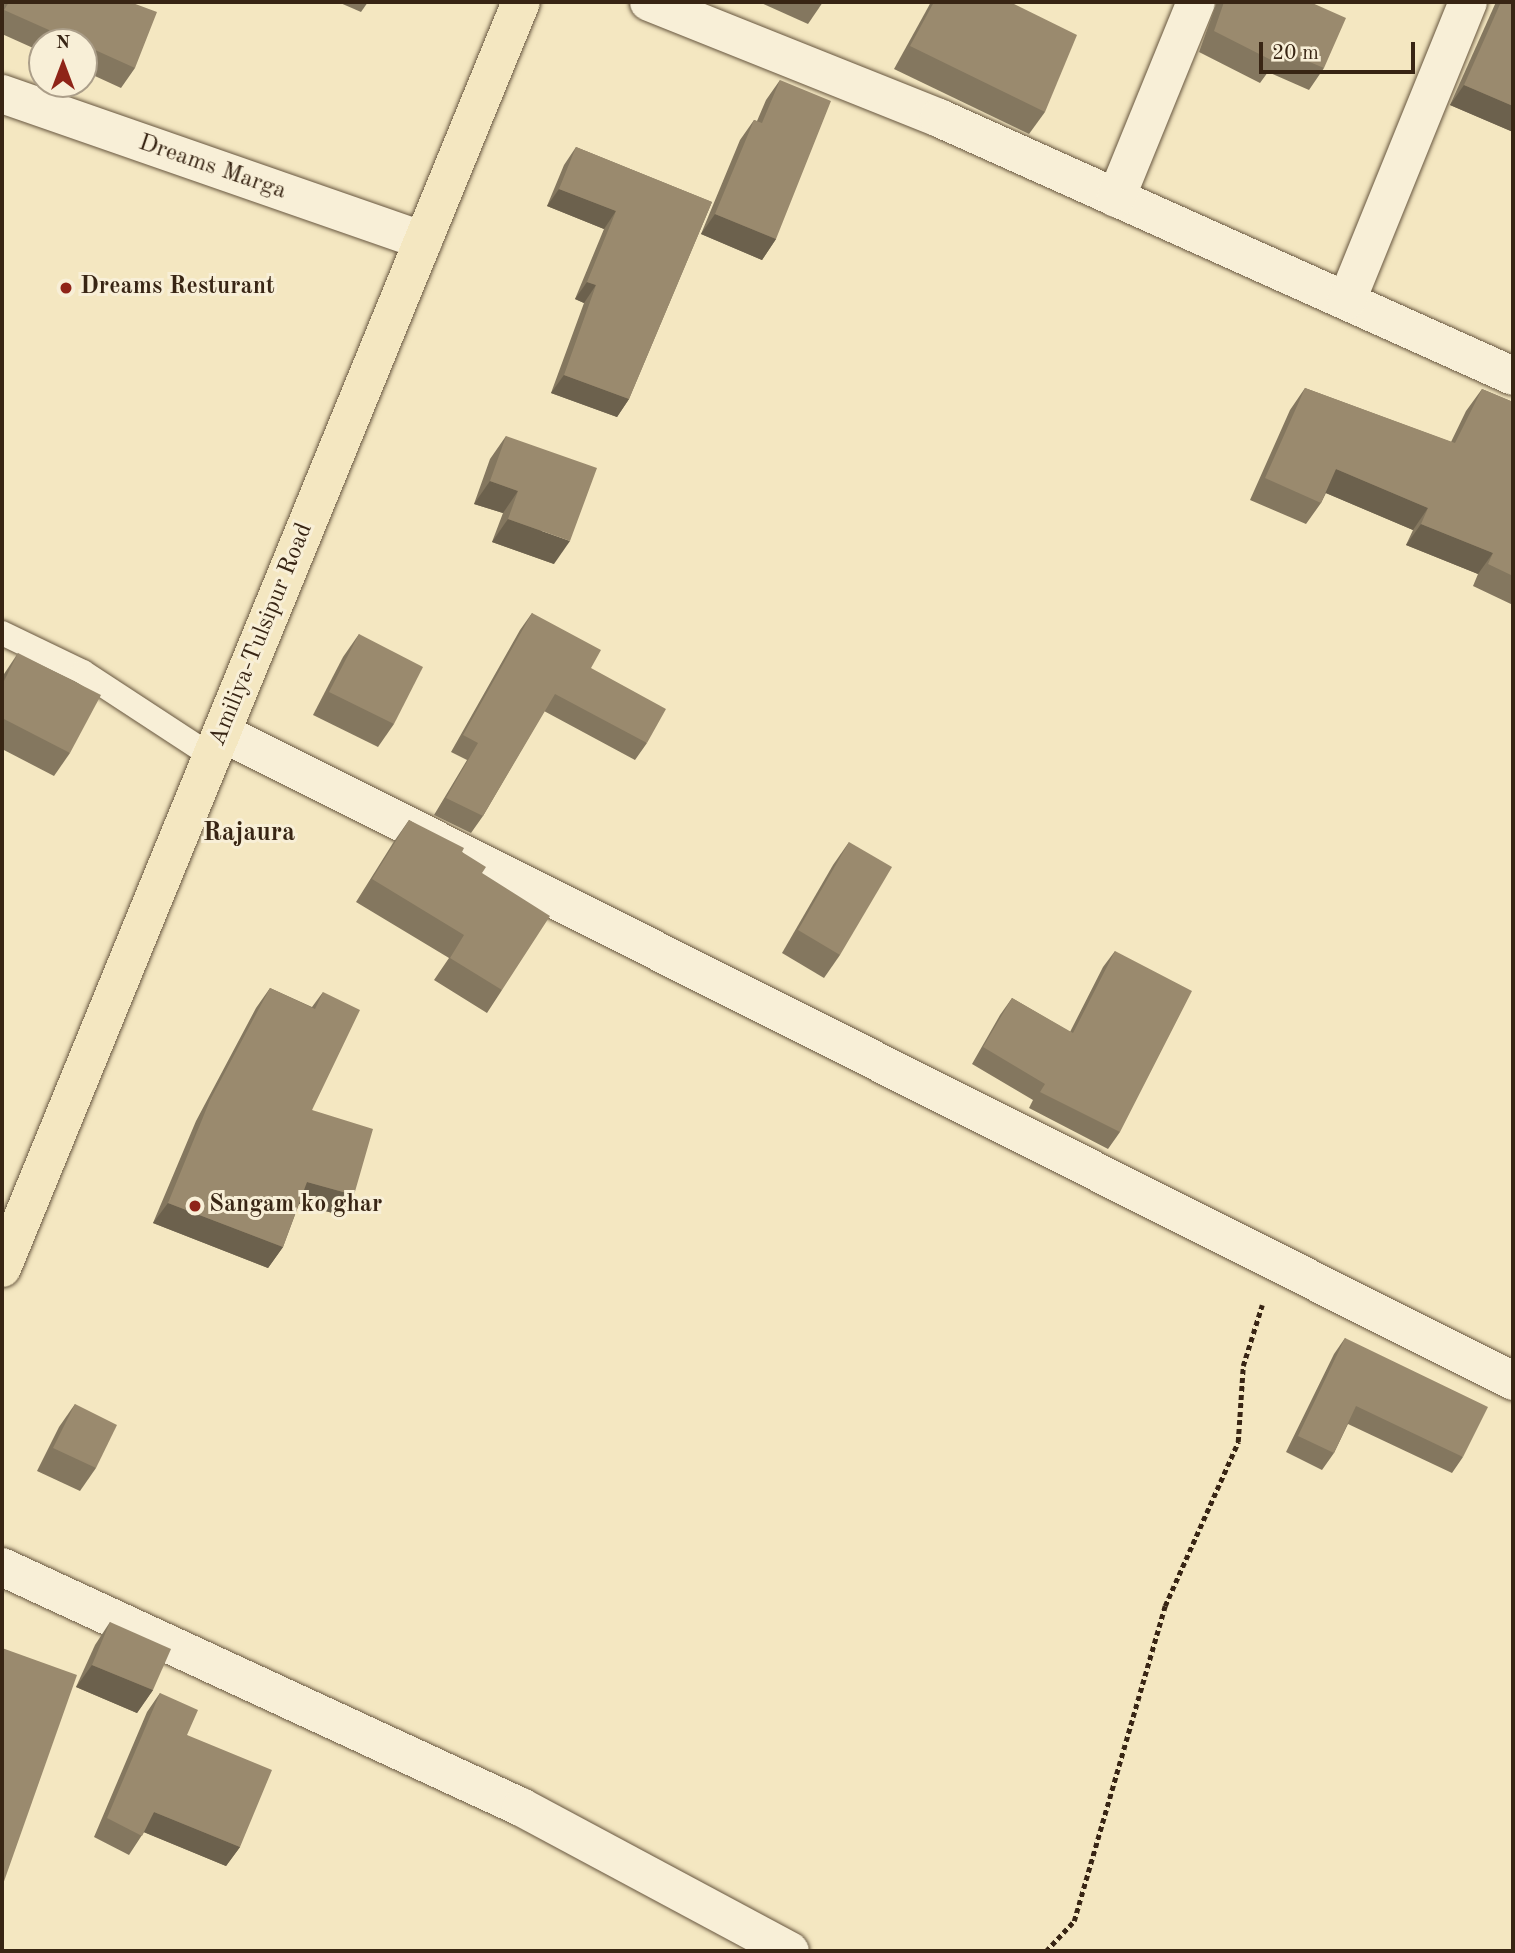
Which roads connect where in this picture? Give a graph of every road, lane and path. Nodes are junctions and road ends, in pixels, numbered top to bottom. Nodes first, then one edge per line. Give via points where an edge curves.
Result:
1 (521, 2) edge
2 (649, 2) edge
3 (1196, 2) edge
4 (1468, 2) edge
5 (2, 94) edge
6 (1116, 198) junction
7 (423, 242) junction
8 (1347, 300) junction
9 (1513, 376) edge
10 (2, 633) edge
11 (218, 745) junction
12 (1266, 1252) junction
13 (2, 1268) edge
14 (1513, 1381) edge
15 (2, 1567) edge
16 (790, 1951) edge
17 (1046, 1951) edge

1 - 7 main road, Amiliya-Tulsipur Road
2 - 6 street via 939,118
3 - 6 street
4 - 8 street
5 - 7 street, Dreams Marga
6 - 8 street
7 - 11 main road, Amiliya-Tulsipur Road
8 - 9 street
10 - 11 lane
11 - 12 street
11 - 13 main road, Amiliya-Tulsipur Road
12 - 14 street
12 - 17 path via 1261,1311 1243,1367 1238,1442 1165,1606 1074,1921
15 - 16 street via 521,1807

